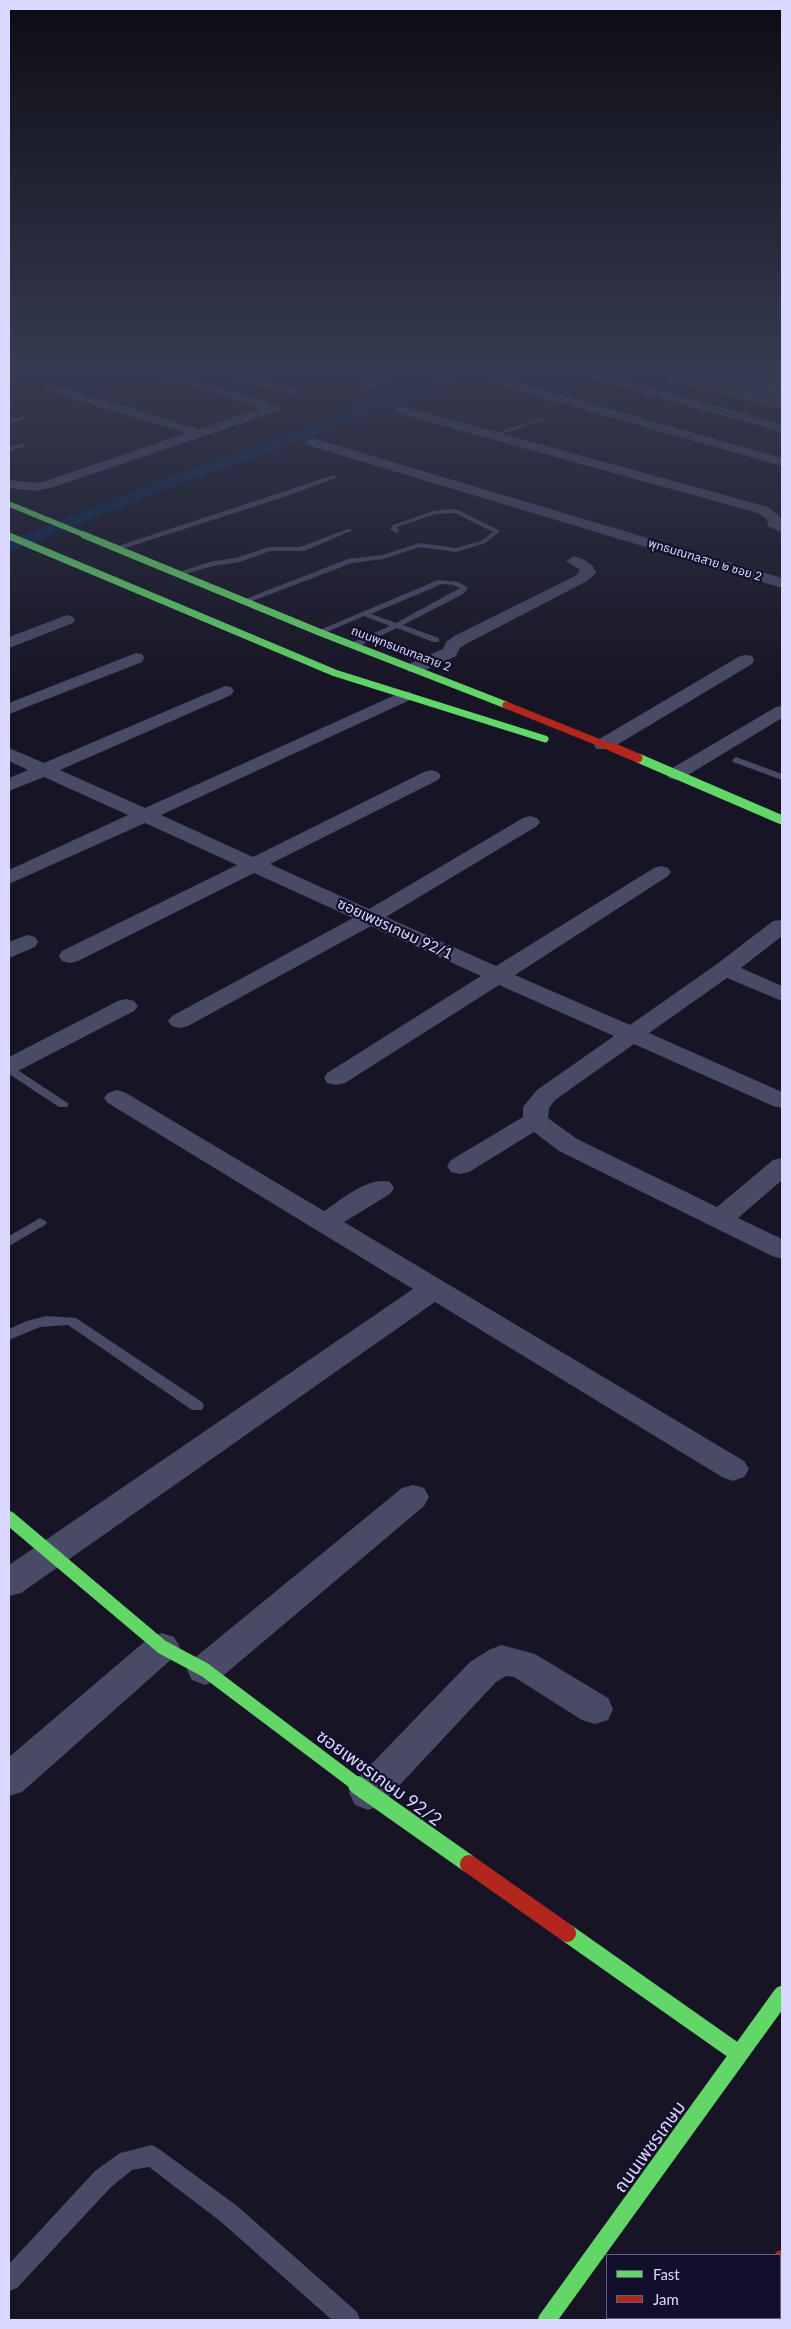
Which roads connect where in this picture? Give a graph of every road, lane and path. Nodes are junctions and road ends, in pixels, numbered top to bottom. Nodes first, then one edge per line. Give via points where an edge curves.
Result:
1 (71, 477) edge
2 (334, 477) dead end
3 (428, 477) edge
4 (643, 477) edge
5 (9, 484) edge
6 (9, 504) edge
7 (782, 509) edge
8 (763, 510) junction
9 (782, 529) edge
10 (350, 530) dead end
11 (396, 531) dead end
12 (9, 536) edge
13 (113, 546) junction
14 (574, 561) dead end
15 (178, 574) junction
16 (782, 583) edge
17 (244, 601) junction
18 (365, 614) junction
19 (67, 620) dead end
20 (396, 626) junction
21 (319, 632) junction
22 (436, 640) dead end
23 (9, 642) edge
24 (354, 645) junction
25 (136, 658) dead end
26 (746, 660) dead end
27 (411, 679) junction
28 (225, 691) dead end
29 (9, 710) edge
30 (782, 711) edge
31 (556, 743) dead end
32 (604, 745) junction
33 (9, 754) edge
34 (736, 760) dead end
35 (43, 770) junction
36 (676, 774) junction
37 (431, 776) dead end
38 (782, 777) edge
39 (9, 785) edge
40 (146, 816) junction
41 (782, 820) edge
42 (530, 822) dead end
43 (254, 864) junction
44 (661, 872) dead end
45 (9, 878) edge
46 (369, 918) junction
47 (781, 926) edge
48 (70, 956) dead end
49 (725, 969) junction
50 (499, 976) junction
51 (782, 994) edge
52 (126, 1006) dead end
53 (180, 1021) dead end
54 (631, 1035) junction
55 (9, 1067) edge
56 (336, 1078) dead end
57 (117, 1098) dead end
58 (782, 1101) edge
59 (63, 1104) dead end
60 (534, 1120) junction
61 (460, 1166) dead end
62 (782, 1166) edge
63 (381, 1188) dead end
64 (721, 1218) junction
65 (40, 1222) dead end
66 (323, 1223) junction
67 (9, 1242) edge
68 (782, 1250) edge
69 (434, 1289) junction
70 (9, 1335) edge
71 (197, 1406) dead end
72 (733, 1469) dead end
73 (414, 1497) dead end
74 (9, 1518) edge
75 (50, 1553) junction
76 (9, 1583) edge
77 (162, 1647) junction
78 (204, 1670) junction
79 (595, 1709) dead end
80 (9, 1780) edge
81 (368, 1792) junction
82 (782, 1995) edge
83 (739, 2054) junction
84 (9, 2280) edge
85 (349, 2320) edge
86 (547, 2320) edge

1 - 5 street via 35,487
2 - 13 lane via 285,495
3 - 16 street, พุทธมณฑลสาย ๒ ซอย 2
4 - 8 street
6 - 13 main road, ถนนพุทธมณฑลสาย 2
7 - 8 street
8 - 9 street
10 - 15 lane via 301,548 269,549
11 - 17 lane via 394,526 435,512 456,511 497,531 482,542 456,550 420,545 383,557 350,561
12 - 27 main road via 317,666 381,688
13 - 15 main road, ถนนพุทธมณฑลสาย 2
14 - 27 street via 587,568 588,573 582,578 460,640 450,652
15 - 17 main road, ถนนพุทธมณฑลสาย 2
17 - 21 main road, ถนนพุทธมณฑลสาย 2
18 - 20 lane
18 - 20 lane via 441,582 452,582 464,588
18 - 21 lane
19 - 23 street
20 - 22 lane
20 - 24 lane
21 - 24 main road, ถนนพุทธมณฑลสาย 2
24 - 27 main road, ถนนพุทธมณฑลสาย 2
25 - 29 street
26 - 32 street
27 - 31 main road, ถนนพุทธมณฑลสาย 2
27 - 32 main road, ถนนพุทธมณฑลสาย 2
27 - 40 street
28 - 35 street
30 - 36 street
32 - 36 main road, ถนนพุทธมณฑลสาย 2
33 - 35 street, ซอยเพชรเกษม 92/1
34 - 38 lane
35 - 39 street
35 - 40 street, ซอยเพชรเกษม 92/1
36 - 41 main road, ถนนพุทธมณฑลสาย 2
37 - 43 street
40 - 43 street, ซอยเพชรเกษม 92/1
40 - 45 street
42 - 46 street
43 - 46 street, ซอยเพชรเกษม 92/1
43 - 48 street
44 - 50 street
46 - 50 street, ซอยเพชรเกษม 92/1
46 - 53 street
47 - 49 street
49 - 51 street
49 - 54 street
50 - 54 street, ซอยเพชรเกษม 92/1
50 - 56 street
52 - 55 street
54 - 58 street, ซอยเพชรเกษม 92/1
54 - 60 street via 546,1095 536,1107
55 - 59 lane
57 - 66 street
60 - 61 street
60 - 64 street via 568,1145
62 - 64 street
63 - 66 street
64 - 68 street
65 - 67 lane
66 - 69 street
69 - 72 street
69 - 75 street
70 - 71 lane via 29,1324 52,1318 71,1321
73 - 78 street
74 - 75 main road, ซอยเพชรเกษม 92/2
75 - 76 street
75 - 77 main road, ซอยเพชรเกษม 92/2
77 - 78 main road, ซอยเพชรเกษม 92/2
77 - 80 street
78 - 81 main road, ซอยเพชรเกษม 92/2
79 - 81 street via 522,1664 500,1660 484,1672
81 - 83 main road, ซอยเพชรเกษม 92/2
82 - 83 main road, ถนนเพชรเกษม
83 - 86 main road, ถนนเพชรเกษม
84 - 85 lane via 103,2179 127,2160 152,2156 228,2213

